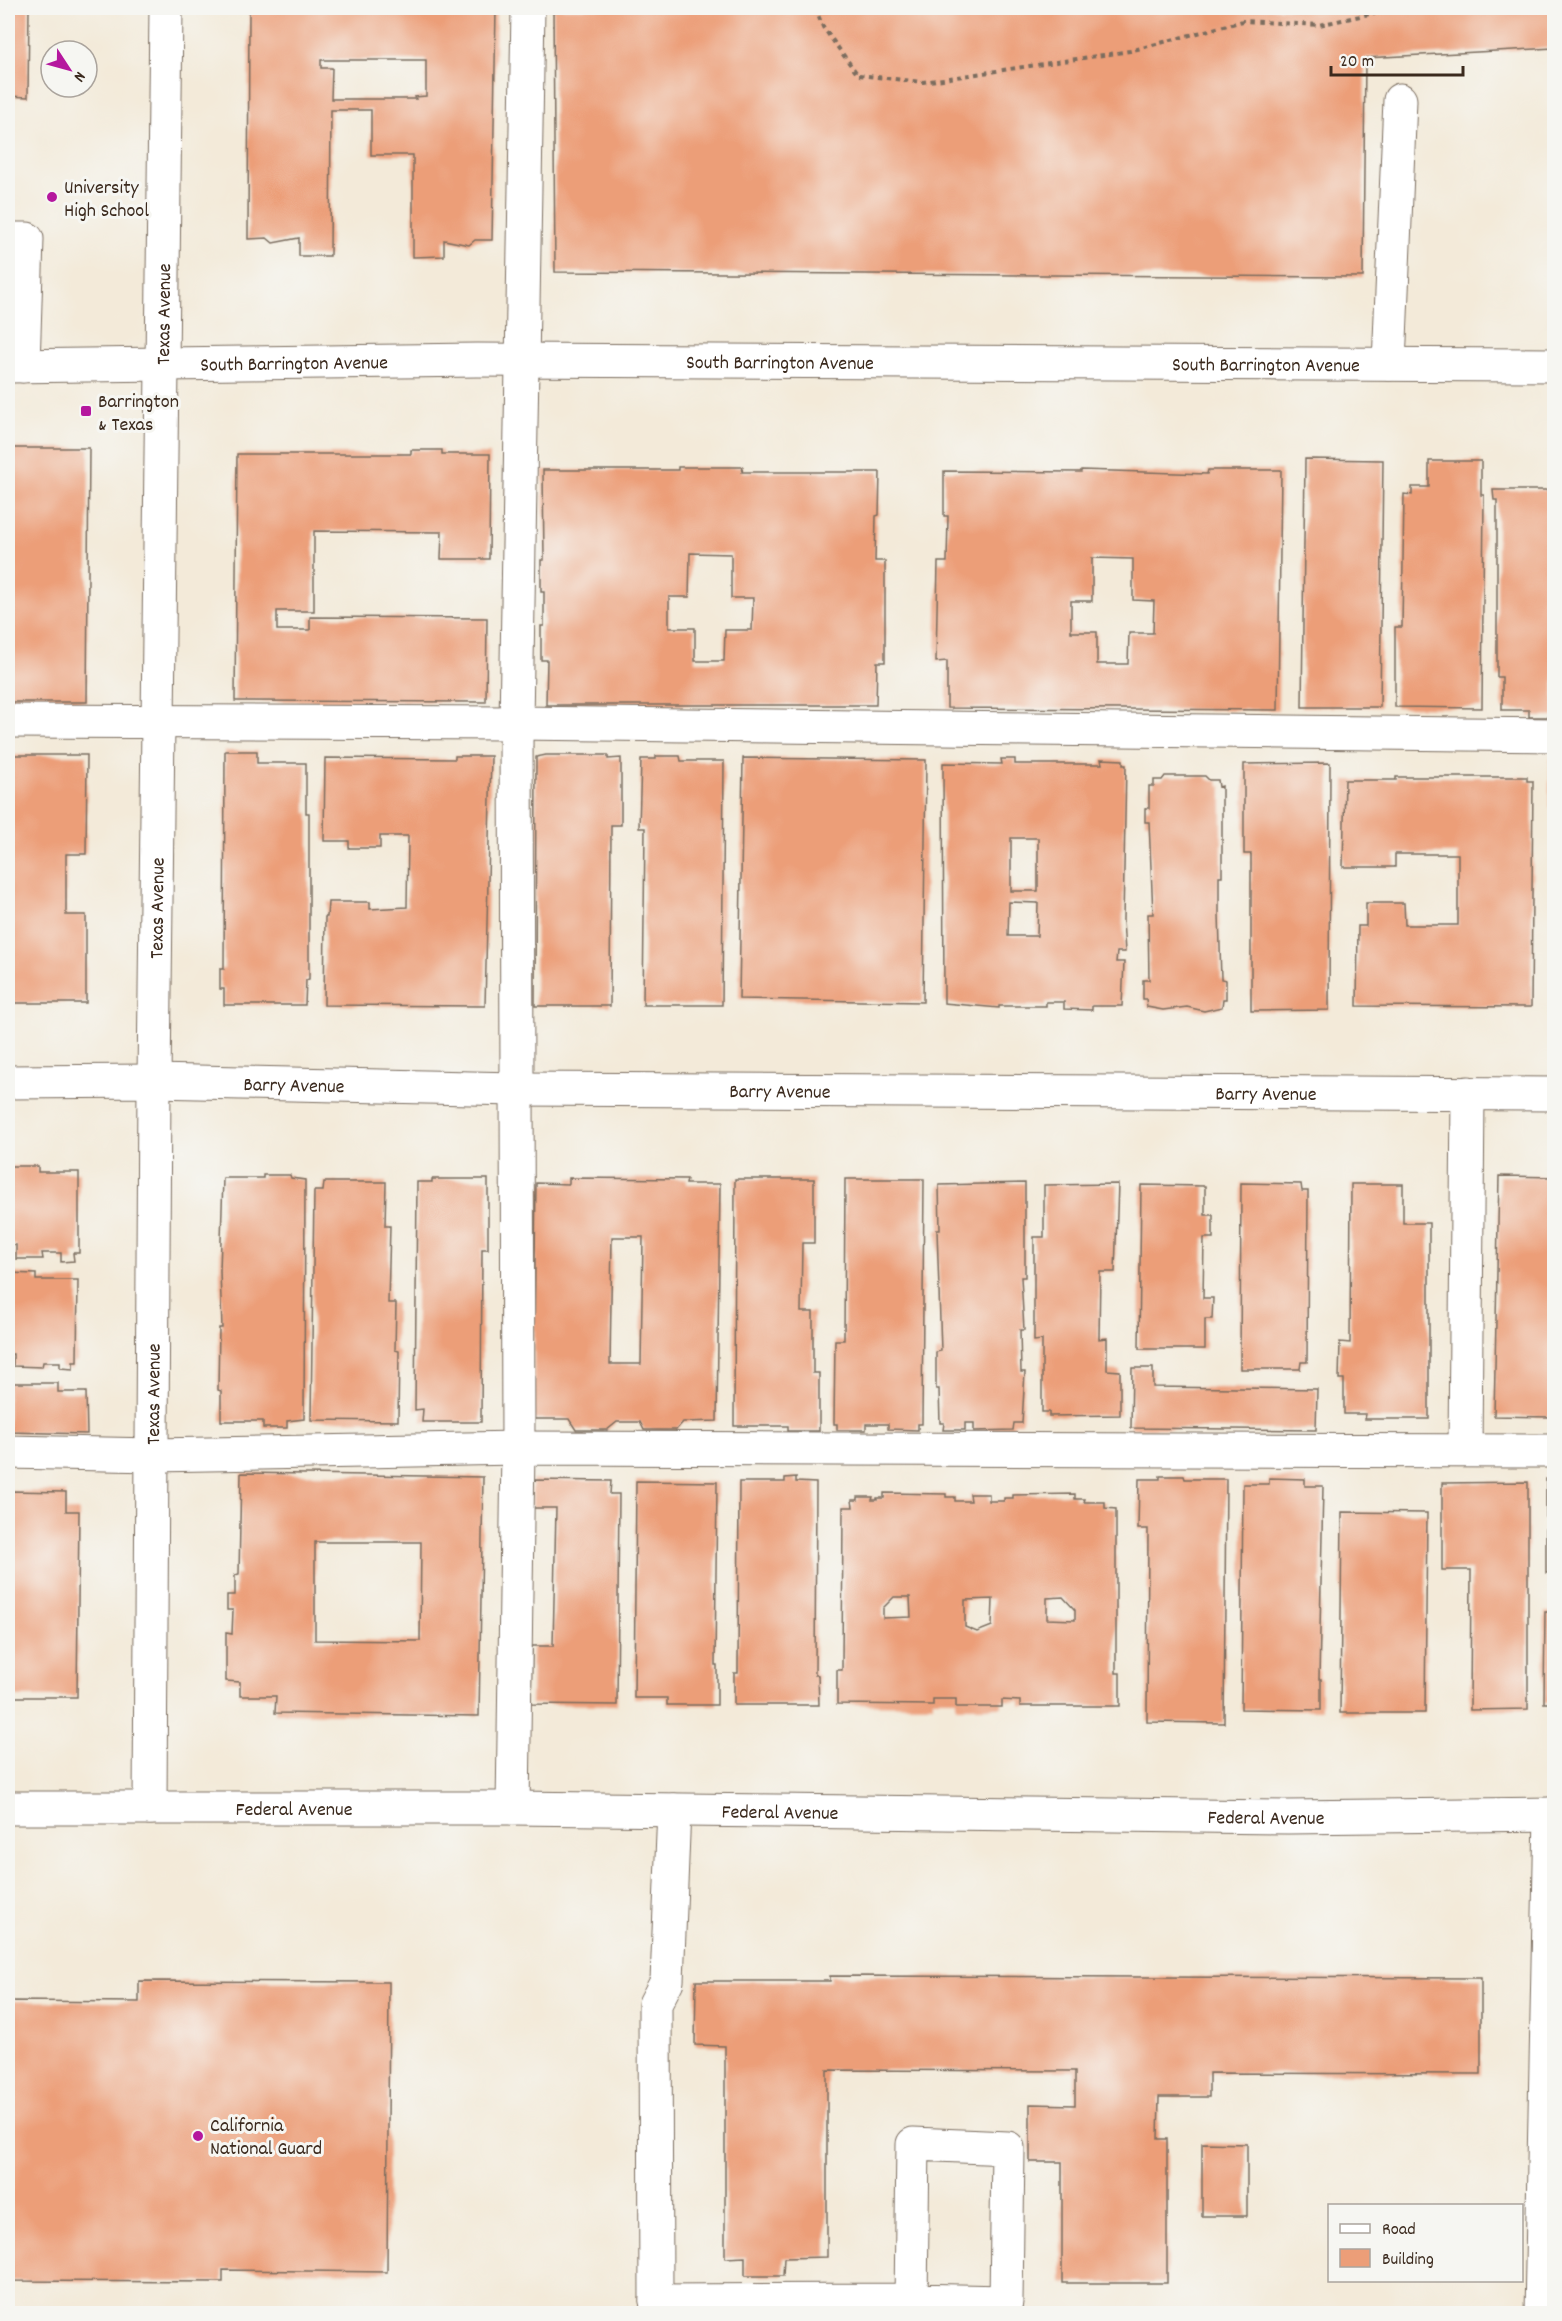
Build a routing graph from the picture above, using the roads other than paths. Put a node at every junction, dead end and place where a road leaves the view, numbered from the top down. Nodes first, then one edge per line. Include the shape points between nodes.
1 (166, 8) edge
2 (528, 8) edge
3 (1400, 100) dead end
4 (8, 239) edge
5 (523, 360) junction
6 (163, 363) junction
7 (1389, 364) junction
8 (1554, 365) edge
9 (16, 366) edge
10 (8, 721) edge
11 (158, 721) junction
12 (516, 723) junction
13 (1554, 735) edge
14 (8, 1082) edge
15 (154, 1082) junction
16 (516, 1089) junction
17 (1468, 1094) junction
18 (1554, 1094) edge
19 (518, 1448) junction
20 (1465, 1449) junction
21 (1554, 1451) edge
22 (8, 1452) edge
23 (154, 1455) junction
24 (8, 1808) edge
25 (150, 1808) junction
26 (513, 1808) junction
27 (674, 1810) junction
28 (1553, 1814) edge
29 (911, 2300) junction
30 (661, 2307) edge
31 (1541, 2313) edge

1 - 6 street, Texas Avenue
2 - 5 street
3 - 7 street
4 - 9 street via 27,239
5 - 6 street, South Barrington Avenue
5 - 7 street, South Barrington Avenue
5 - 12 street
6 - 9 street, South Barrington Avenue
6 - 11 street, Texas Avenue
7 - 8 street, South Barrington Avenue
10 - 11 street
11 - 12 street
11 - 15 street, Texas Avenue
12 - 13 street
12 - 16 street
14 - 15 street, Barry Avenue
15 - 16 street, Barry Avenue
15 - 23 street, Texas Avenue
16 - 17 street, Barry Avenue
16 - 19 street
17 - 18 street, Barry Avenue
17 - 20 street
19 - 20 street
19 - 23 street
19 - 26 street
20 - 21 street
22 - 23 street
23 - 25 street, Texas Avenue
24 - 25 street, Federal Avenue
25 - 26 street, Federal Avenue
26 - 27 street, Federal Avenue
27 - 28 street, Federal Avenue via 1288,1817
27 - 30 street via 668,1981 655,2004
28 - 31 street
29 - 29 street via 913,2144 1008,2148 1006,2302
29 - 30 street

